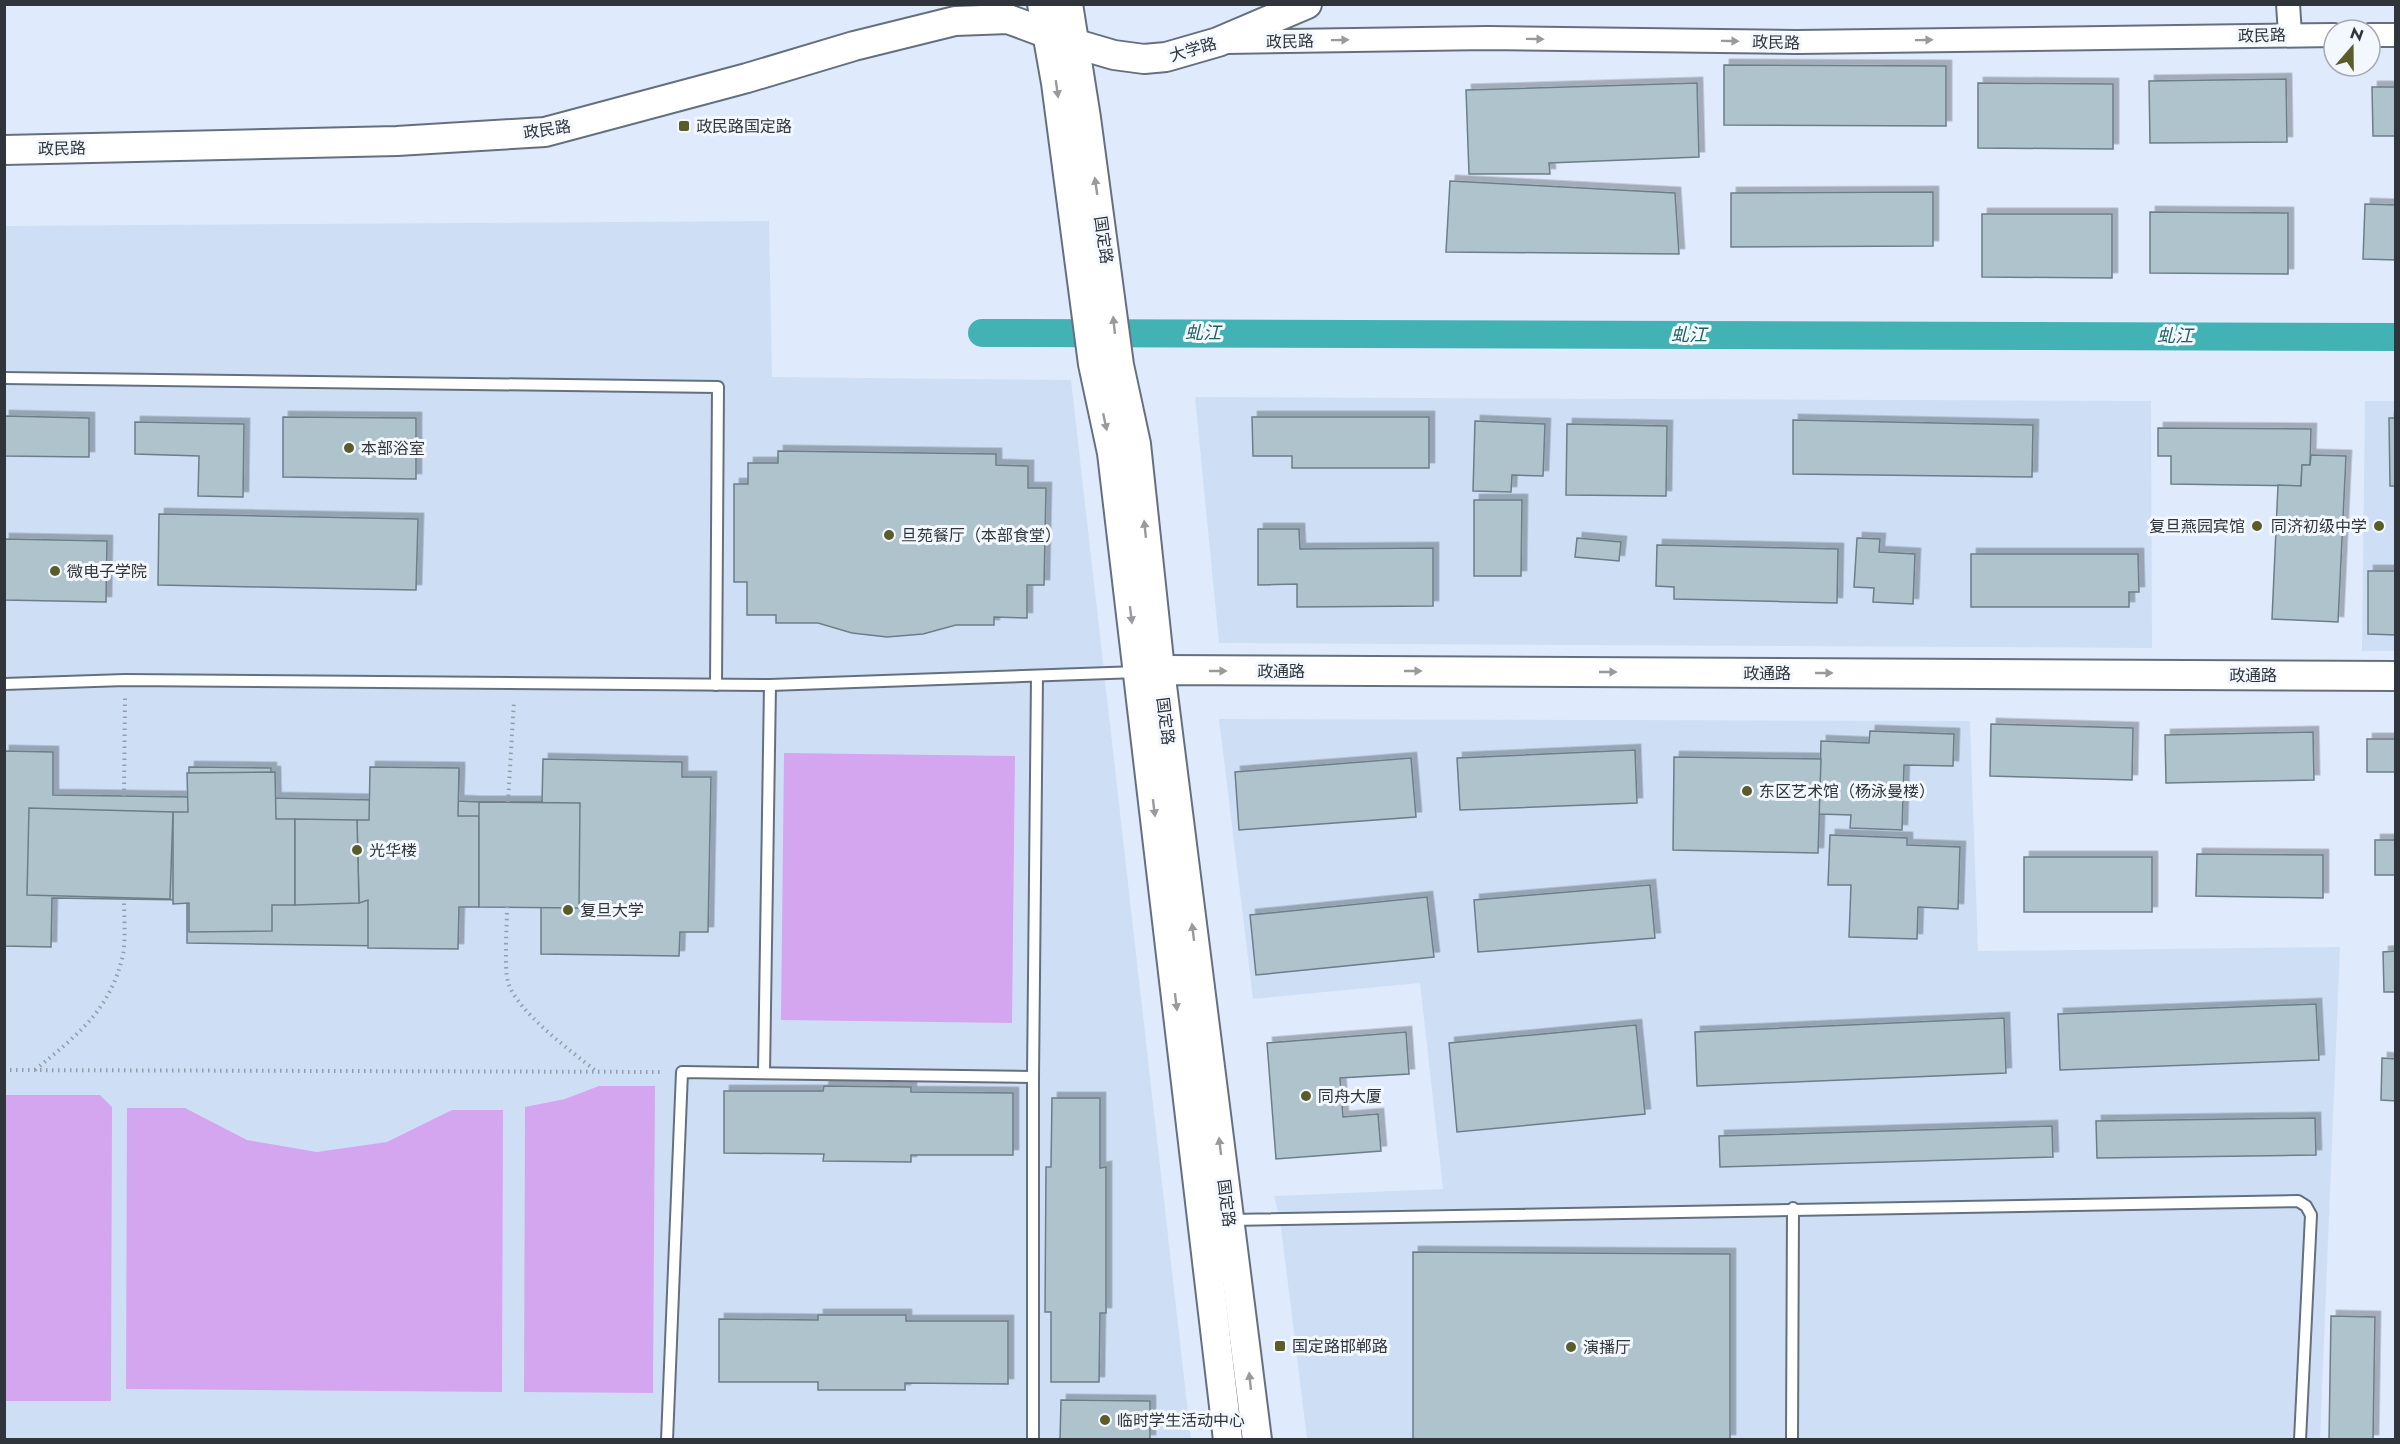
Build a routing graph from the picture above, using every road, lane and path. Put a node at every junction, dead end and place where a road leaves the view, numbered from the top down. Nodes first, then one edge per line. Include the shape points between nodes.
1 (1068, 4) edge
2 (1307, 4) edge
3 (2288, 4) edge
4 (1044, 18) edge
5 (2290, 34) junction
6 (2322, 35) edge
7 (1218, 42) junction
8 (1073, 43) junction
9 (4, 150) edge
10 (1097, 287) junction
11 (4, 378) edge
12 (1149, 671) junction
13 (1037, 676) junction
14 (2396, 676) edge
15 (125, 680) junction
16 (515, 683) junction
17 (4, 684) edge
18 (716, 685) junction
19 (770, 685) junction
20 (124, 796) dead end
21 (508, 802) dead end
22 (124, 899) dead end
23 (507, 907) dead end
24 (4, 1070) edge
25 (35, 1071) junction
26 (596, 1072) junction
27 (682, 1072) junction
28 (764, 1073) junction
29 (1033, 1077) junction
30 (1793, 1208) junction
31 (1229, 1220) junction
32 (668, 1440) edge
33 (1033, 1440) edge
34 (1228, 1440) edge
35 (1257, 1440) edge
36 (1792, 1440) edge
37 (2300, 1440) edge

1 - 8 street, 国定路
2 - 7 street, 大学路
3 - 5 street
4 - 8 street, 政民路
4 - 9 street, 政民路 via 955,21 545,132 397,141
4 -> 10 street, 国定路
5 - 6 street, 政民路
7 -> 5 street, 政民路 via 1488,38 1797,42
7 - 8 street, 大学路 via 1144,59
10 -> 8 street, 国定路 via 1086,118
10 - 12 street, 国定路 via 1106,365 1136,444
11 - 18 lane via 718,387
12 - 13 lane
12 -> 14 street, 政通路
31 -> 12 street, 国定路
12 -> 34 street, 国定路
13 - 19 lane
13 - 29 lane
15 - 16 lane
15 - 17 lane
15 - 20 path
16 - 18 lane
16 - 21 path
18 - 19 lane
19 - 28 lane
22 - 25 path via 123,953 111,992 84,1030
23 - 26 path via 507,980 514,996 548,1032
24 - 25 path
25 - 26 path
26 - 27 path
27 - 28 lane
27 - 32 lane
28 - 29 lane
29 - 33 lane
30 - 31 lane
30 - 36 lane
30 - 37 lane via 2298,1201 2311,1215
35 -> 31 street, 国定路

